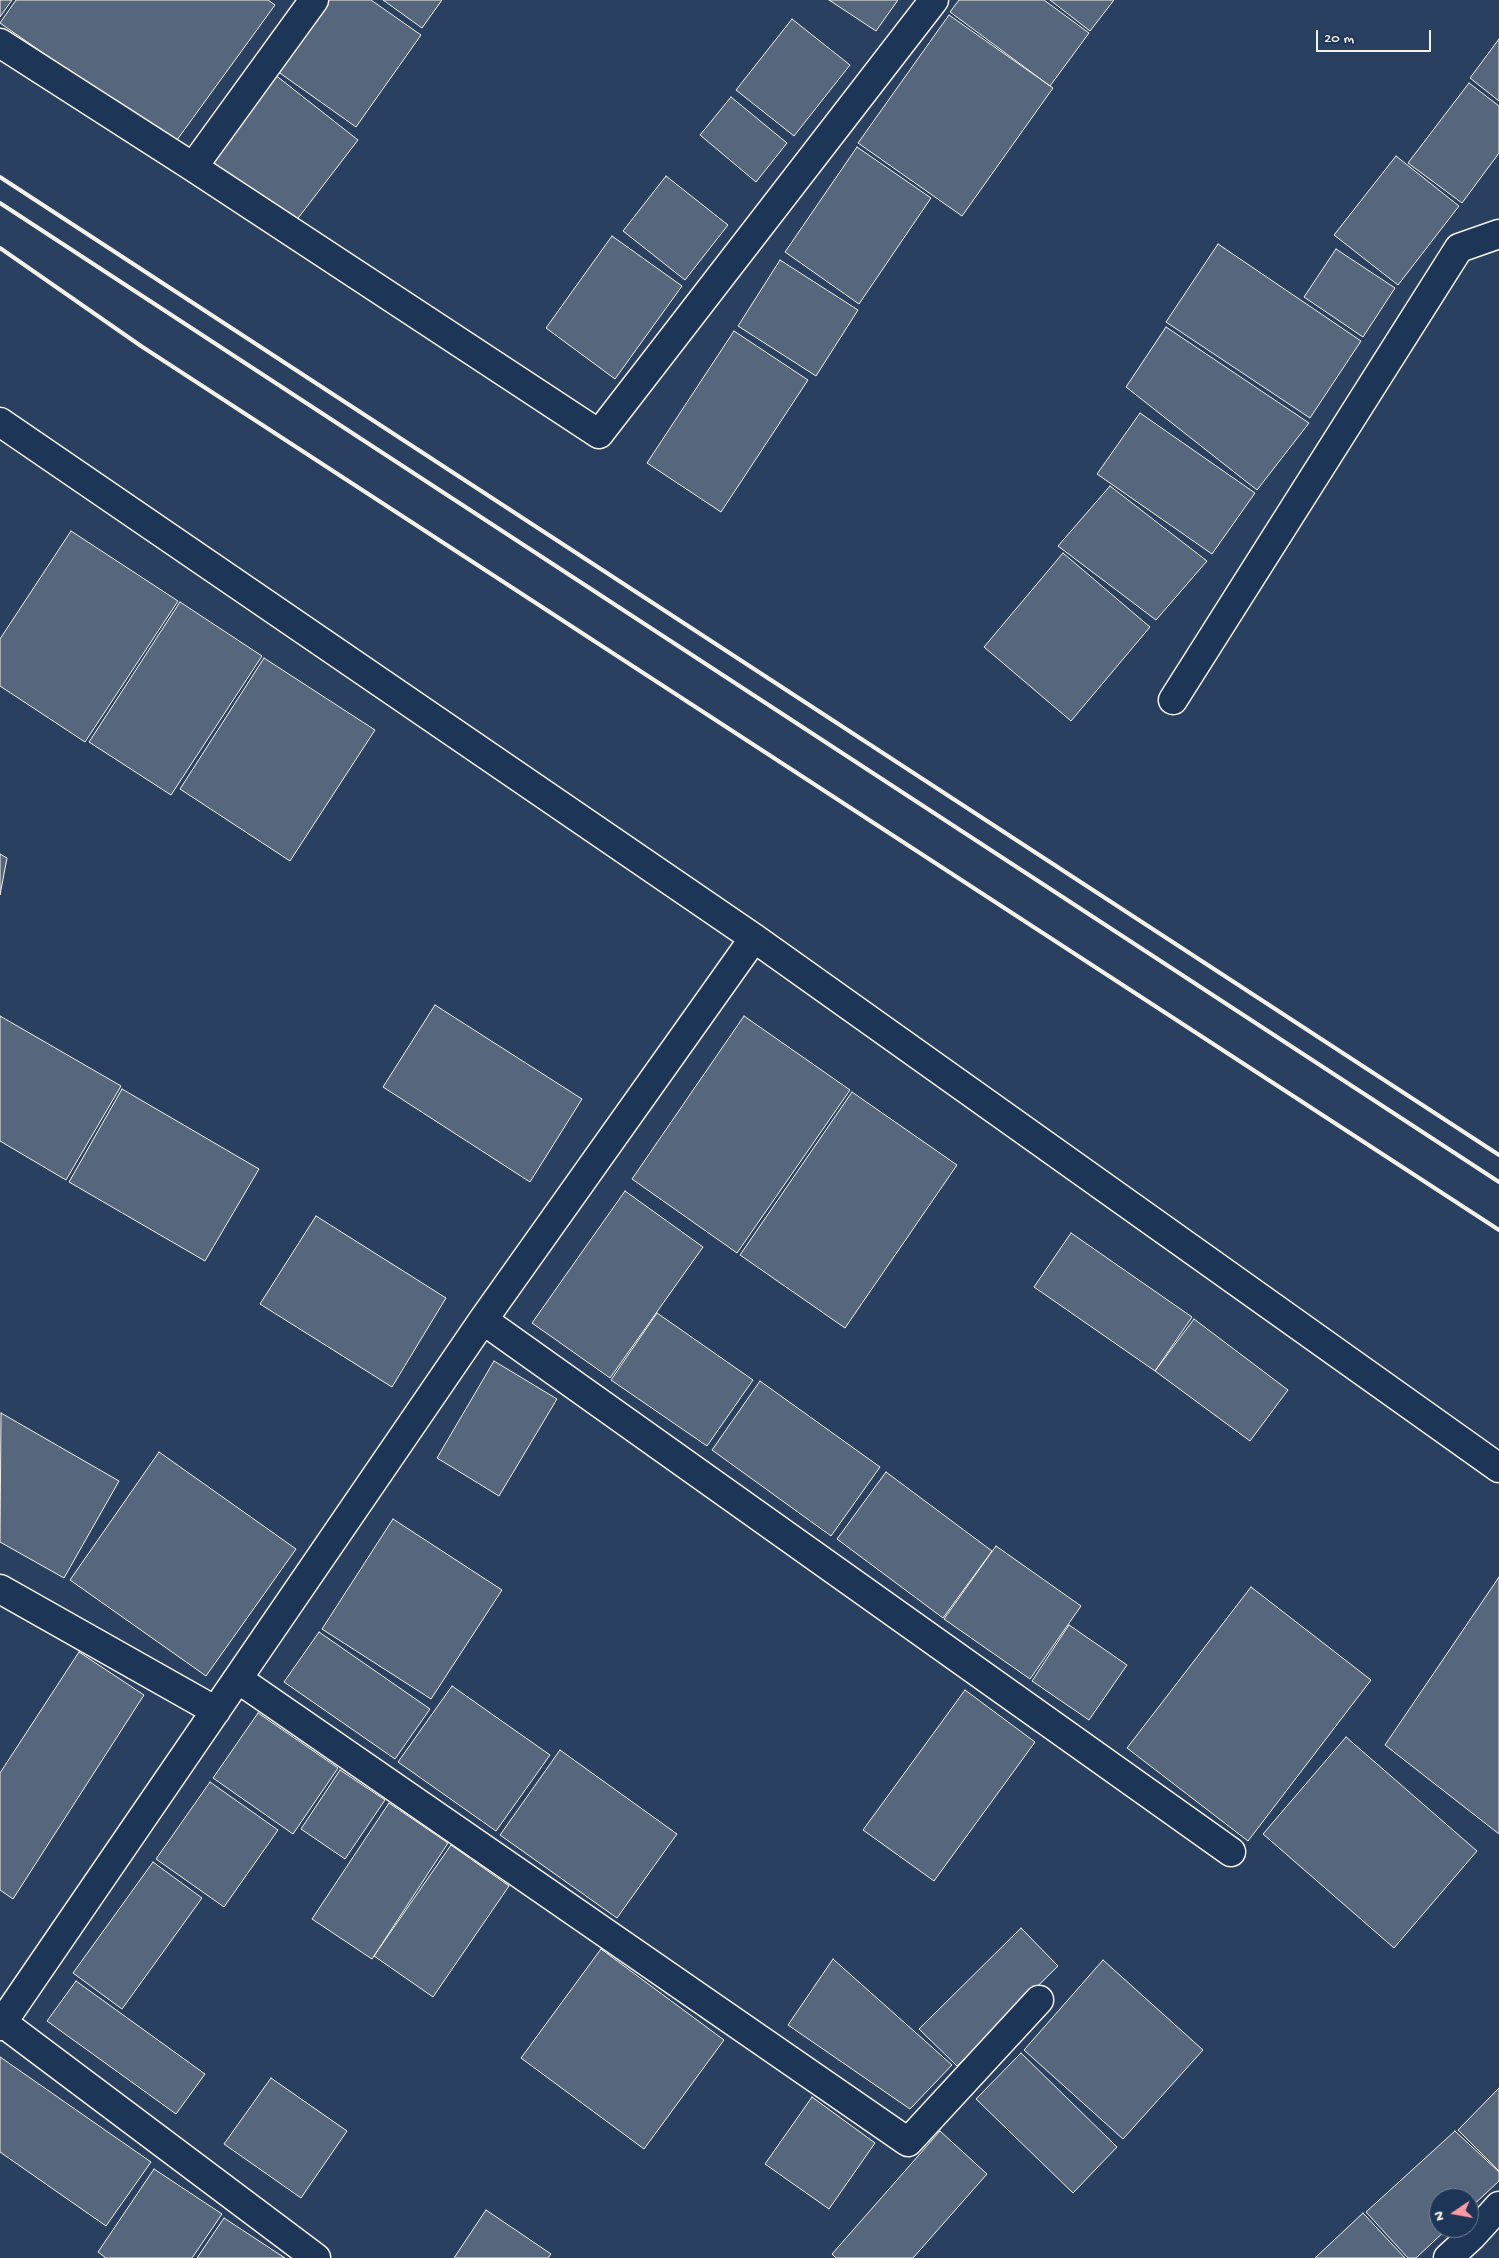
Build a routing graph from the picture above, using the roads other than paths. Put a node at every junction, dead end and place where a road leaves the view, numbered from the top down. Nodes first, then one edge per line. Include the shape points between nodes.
1 (314, 0) edge
2 (934, 0) edge
3 (0, 43) edge
4 (193, 167) junction
5 (1499, 234) edge
6 (0, 422) edge
7 (1173, 700) dead end
8 (754, 938) junction
9 (484, 1320) junction
10 (1499, 1468) edge
11 (0, 1590) edge
12 (238, 1679) junction
13 (216, 1711) junction
14 (1231, 1852) dead end
15 (1040, 2000) dead end
16 (1, 2025) edge
17 (1499, 2206) edge
18 (316, 2258) edge
19 (1448, 2258) edge

1 - 4 street
2 - 4 street via 598,434
3 - 4 street
5 - 7 street via 1459,248
6 - 8 street
8 - 9 street
8 - 10 street
9 - 12 street
9 - 14 street
11 - 13 street
12 - 13 street
12 - 15 street via 908,2142
13 - 16 street
16 - 18 street
17 - 19 street

